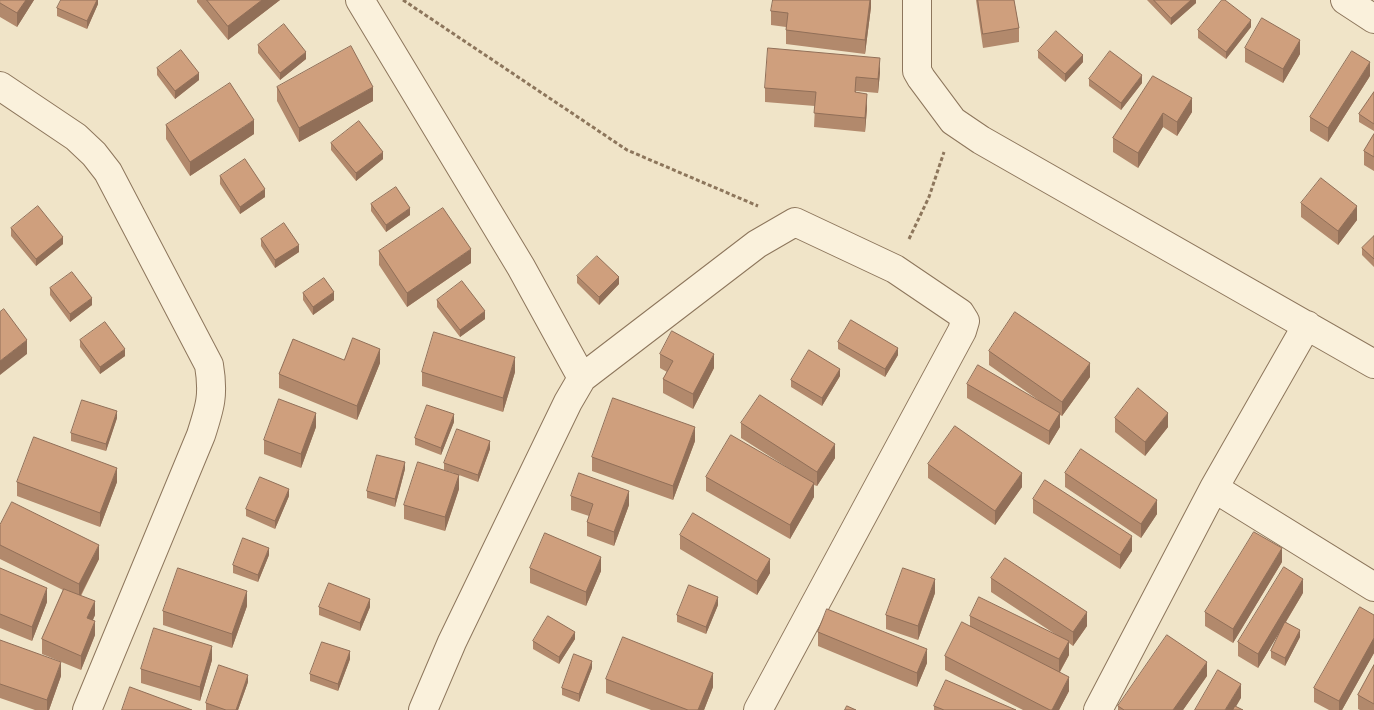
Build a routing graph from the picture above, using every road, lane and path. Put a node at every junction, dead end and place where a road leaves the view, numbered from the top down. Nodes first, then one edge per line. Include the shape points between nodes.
1 (360, 0) edge
2 (403, 0) edge
3 (917, 0) edge
4 (1345, 0) edge
5 (1374, 19) edge
6 (0, 86) edge
7 (954, 121) junction
8 (795, 222) junction
9 (895, 269) junction
10 (1307, 325) junction
11 (1374, 364) edge
12 (582, 378) junction
13 (1214, 488) junction
14 (1374, 587) edge
15 (87, 710) edge
16 (423, 710) edge
17 (758, 710) edge
18 (1098, 710) edge

1 - 12 street via 521,267
2 - 8 path via 628,150
3 - 7 street via 917,71
4 - 5 street
6 - 15 street via 76,137 108,172 209,365 212,381 211,402 202,435
7 - 9 path via 929,197
7 - 10 street via 981,140
8 - 9 street
8 - 12 street via 757,244
9 - 17 street via 960,312 964,325
10 - 11 street
10 - 13 street
12 - 16 street via 460,625
13 - 14 street
13 - 18 street

